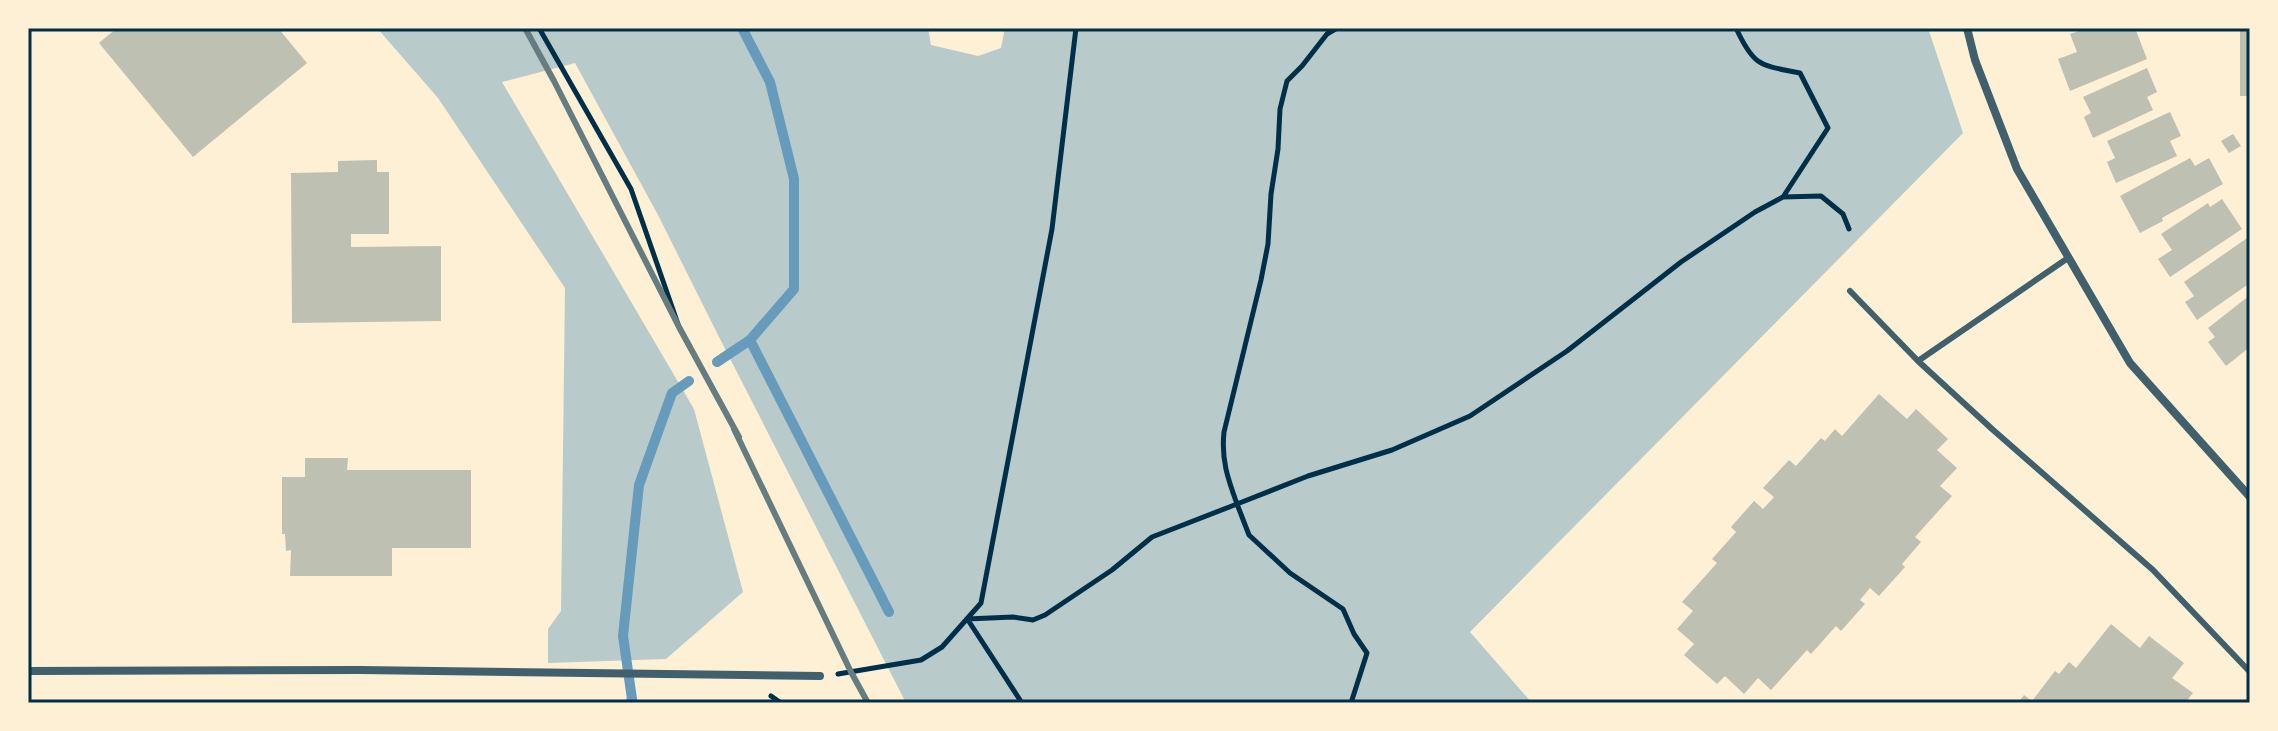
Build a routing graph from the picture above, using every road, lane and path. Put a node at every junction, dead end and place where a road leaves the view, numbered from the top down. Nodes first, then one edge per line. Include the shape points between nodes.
1 (539, 28) edge
2 (1076, 28) edge
3 (1337, 28) edge
4 (1736, 28) edge
5 (1967, 28) edge
6 (1783, 197) junction
7 (1849, 229) dead end
8 (2068, 258) junction
9 (1850, 291) dead end
10 (679, 327) dead end
11 (1918, 361) junction
12 (2250, 497) edge
13 (1237, 504) junction
14 (967, 619) junction
15 (28, 671) edge
16 (2250, 672) edge
17 (820, 676) joint
18 (1022, 703) edge
19 (1351, 703) edge

1 - 10 path via 631,189
2 - 14 path via 1052,229 981,603
3 - 13 path via 1287,81 1280,109 1268,244 1224,432 1222,451
4 - 6 path via 1759,64 1800,73 1828,128
5 - 8 street via 2017,169
6 - 7 path via 1821,196 1843,214
6 - 13 path via 1681,262 1567,351 1470,416 1392,450
8 - 11 lane
8 - 12 street via 2130,363
9 - 11 lane
11 - 16 lane via 2153,570
13 - 14 path via 1152,537 1045,615 1033,620
13 - 19 path via 1249,535 1263,549 1343,609 1367,653
14 - 17 path via 942,647 921,660
14 - 18 path
15 - 17 street

